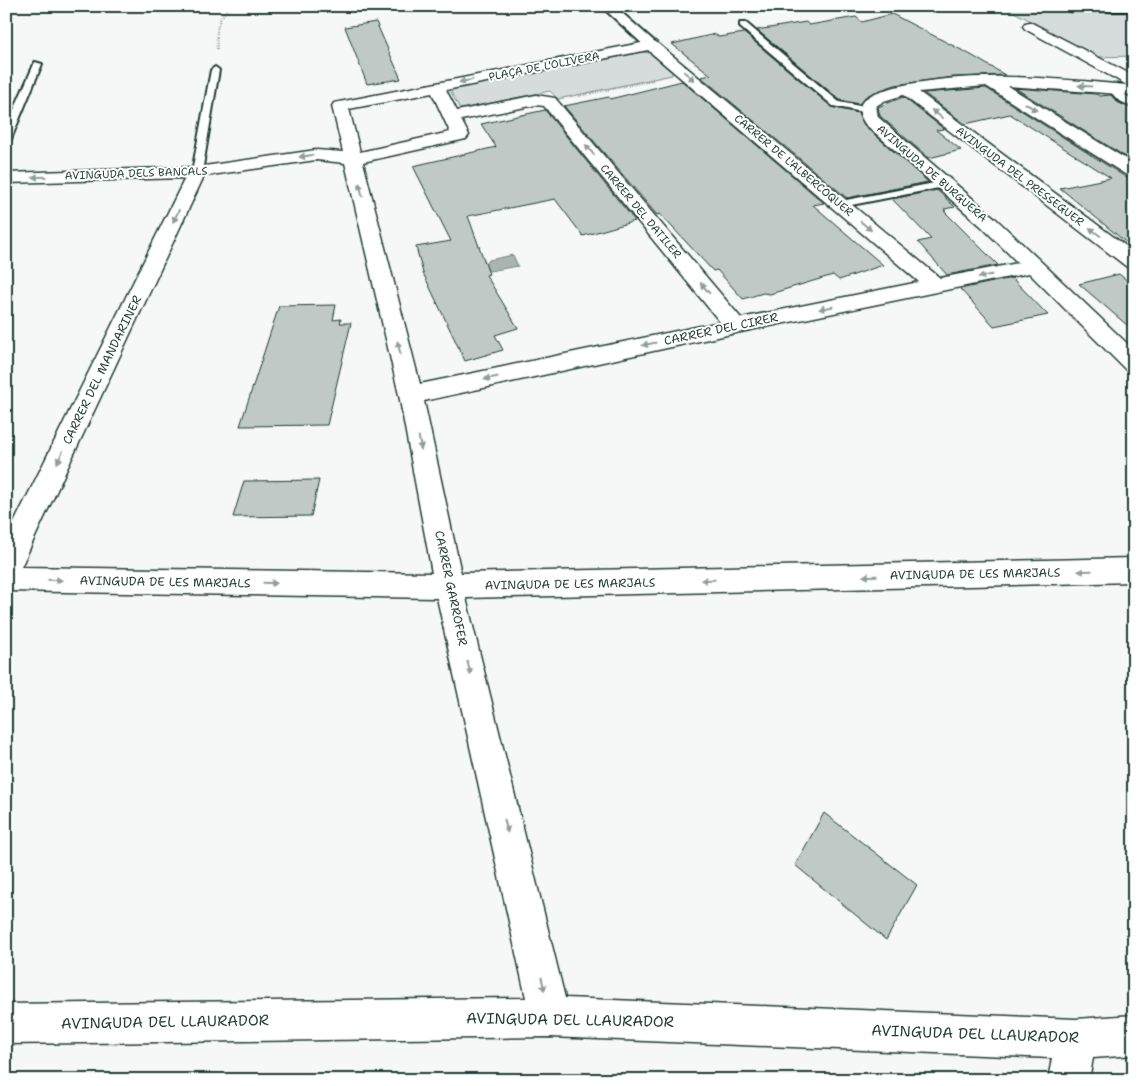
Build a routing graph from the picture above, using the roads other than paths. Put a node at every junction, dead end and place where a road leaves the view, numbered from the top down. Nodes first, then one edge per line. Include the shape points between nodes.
1 (607, 6) edge
2 (1069, 9) dead end
3 (1134, 9) edge
4 (743, 26) dead end
5 (1030, 26) dead end
6 (652, 45) junction
7 (38, 64) dead end
8 (215, 70) road end
9 (990, 81) junction
10 (1134, 82) edge
11 (437, 87) junction
12 (1111, 88) junction
13 (906, 90) junction
14 (1134, 90) edge
15 (1134, 105) edge
16 (867, 110) junction
17 (452, 117) junction
18 (6, 140) edge
19 (354, 159) junction
20 (197, 172) junction
21 (1134, 172) edge
22 (6, 178) edge
23 (945, 184) junction
24 (840, 204) junction
25 (1134, 262) edge
26 (1033, 266) junction
27 (936, 286) junction
28 (736, 326) junction
29 (1134, 364) edge
30 (411, 395) junction
31 (6, 568) edge
32 (1134, 570) edge
33 (6, 579) edge
34 (449, 586) junction
35 (550, 1017) junction
36 (6, 1024) edge
37 (1134, 1035) edge
38 (1076, 1039) junction
39 (1068, 1080) edge

1 - 6 street
2 - 3 lane
4 - 16 lane via 836,104
5 - 10 street
6 -> 11 street, PLAÇA DE L'OLIVERA
6 -> 24 street, CARRER DE L'ALBERCOQUER
7 - 18 lane
8 - 20 lane
12 -> 9 street
9 - 13 street
9 -> 21 street
11 - 17 street
11 - 19 street, PLAÇA DE L'OLIVERA via 340,106
12 - 14 street
12 - 15 lane via 1120,98
13 - 16 street via 877,98
25 -> 13 street, AVINGUDA DEL PRESSEGUER
16 - 23 street, AVINGUDA DE BURGUERA via 871,120
17 - 19 street via 460,135
28 -> 17 street, CARRER DEL DATILER via 546,101
19 -> 20 street, AVINGUDA DELS BANCALS via 316,155
30 -> 19 street, CARRER GARROFER
20 -> 22 street, AVINGUDA DELS BANCALS
20 -> 31 street, CARRER DEL MANDARINER
23 - 24 lane
23 - 26 street, AVINGUDA DE BURGUERA
24 -> 27 street, CARRER DE L'ALBERCOQUER
26 -> 27 street, CARRER DEL CIRER
26 - 29 street, AVINGUDA DE BURGUERA
27 -> 28 street, CARRER DEL CIRER
28 -> 30 street, CARRER DEL CIRER
30 -> 34 street, CARRER GARROFER
32 -> 34 street, AVINGUDA DE LES MARJALS
33 -> 34 street, AVINGUDA DE LES MARJALS
34 -> 35 street, CARRER GARROFER
35 - 36 street, AVINGUDA DEL LLAURADOR
35 - 38 street, AVINGUDA DEL LLAURADOR
37 - 38 street, AVINGUDA DEL LLAURADOR
38 - 39 street

